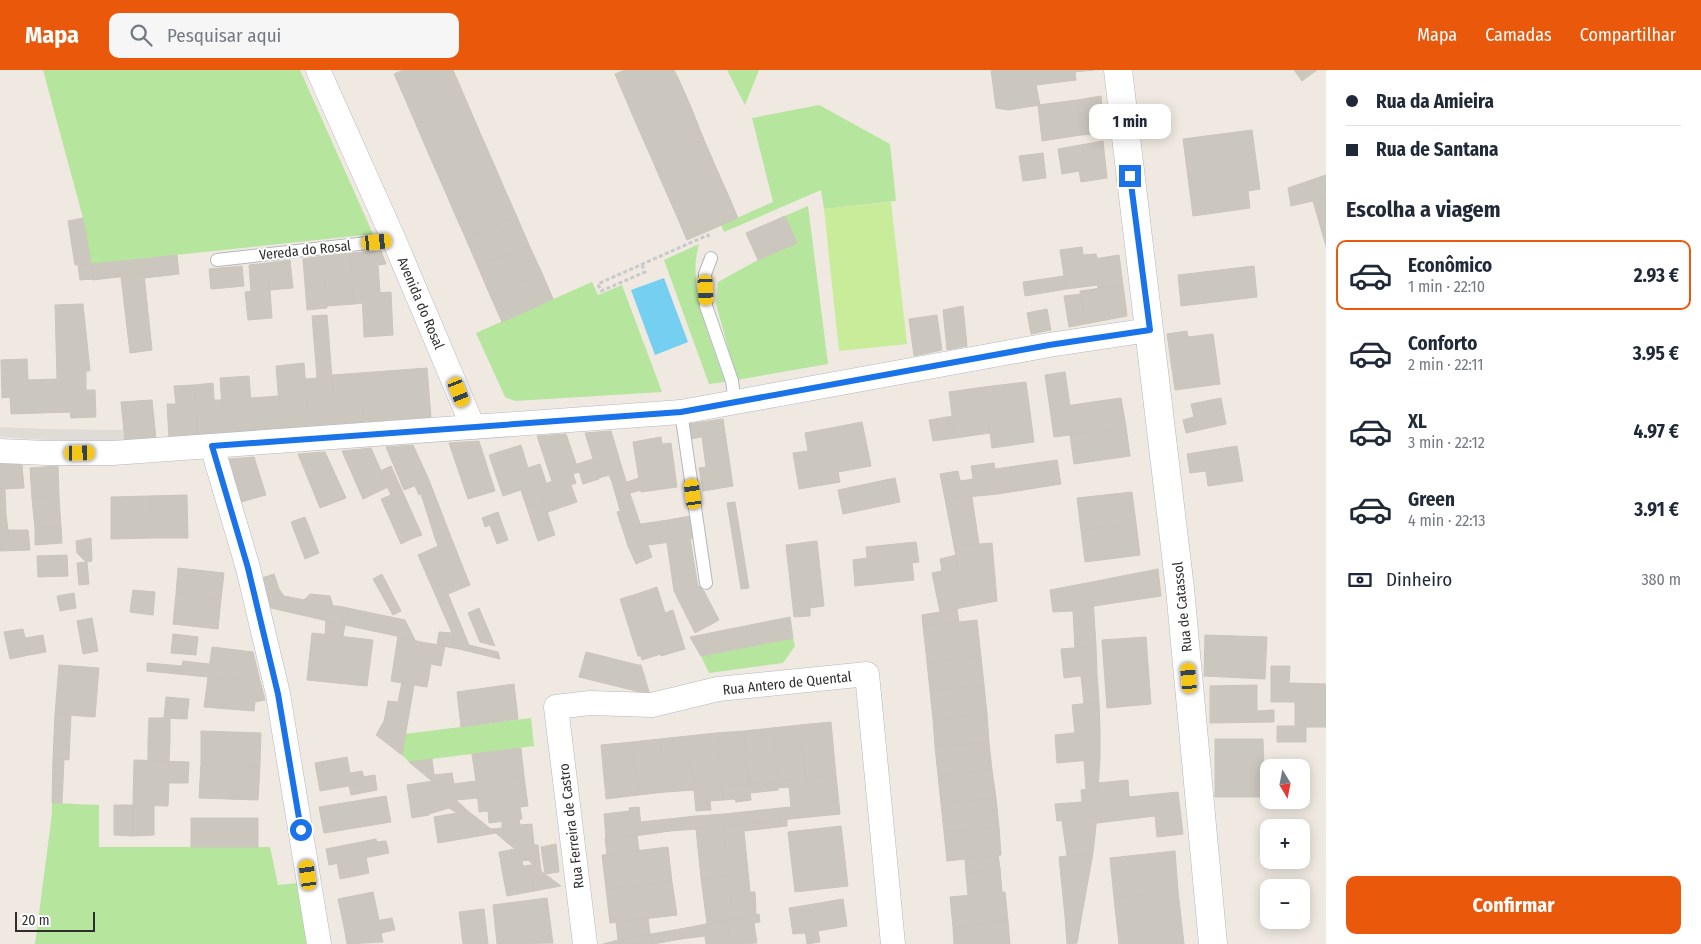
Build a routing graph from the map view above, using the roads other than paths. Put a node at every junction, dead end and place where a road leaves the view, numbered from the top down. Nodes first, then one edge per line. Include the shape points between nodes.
1 (318, 70) edge
2 (1118, 70) edge
3 (394, 240) junction
4 (711, 258) road end
5 (217, 260) dead end
6 (1150, 330) junction
7 (736, 402) junction
8 (681, 412) junction
9 (473, 427) junction
10 (212, 446) junction
11 (0, 450) edge
12 (706, 583) dead end
13 (556, 707) joint
14 (319, 944) edge
15 (585, 944) edge
16 (893, 944) edge
17 (1213, 944) edge

1 - 3 street, Avenida do Rosal
2 - 6 main road, Rua de Catassol
3 - 5 lane, Vereda do Rosal
3 - 9 street, Avenida do Rosal
4 - 7 lane via 705,274 706,306
6 - 7 street via 1049,345
6 - 17 main road, Rua de Catassol via 1186,648
7 - 8 street
8 - 9 street
8 - 12 lane
9 - 10 street
10 - 11 street via 113,453
10 - 14 street via 248,568 278,694
13 - 15 street, Rua Ferreira de Castro
13 - 16 street, Rua Antero de Quental via 590,703 652,705 718,690 867,674

